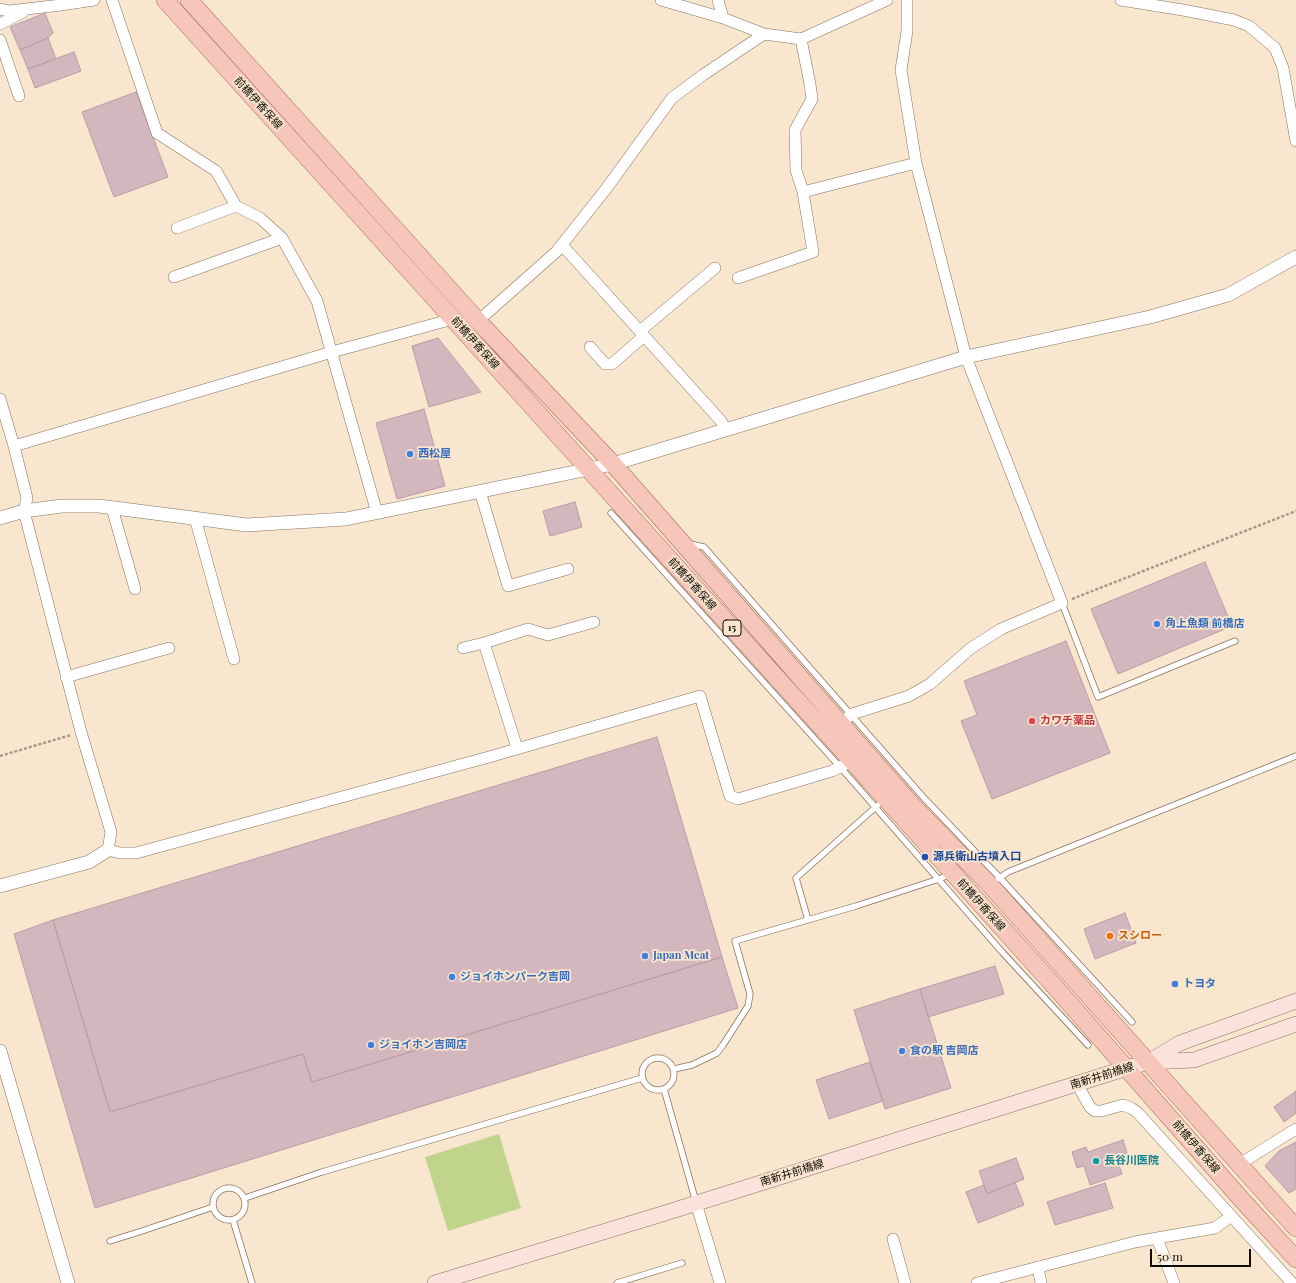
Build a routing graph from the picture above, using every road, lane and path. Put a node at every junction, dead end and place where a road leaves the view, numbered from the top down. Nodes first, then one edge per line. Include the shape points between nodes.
1 (94, 0) edge
2 (112, 0) edge
3 (165, 0) edge
4 (189, 0) edge
5 (661, 0) edge
6 (718, 0) edge
7 (887, 0) edge
8 (907, 0) edge
9 (1121, 0) edge
10 (29, 9) junction
11 (0, 10) edge
12 (723, 18) junction
13 (0, 24) edge
14 (764, 34) junction
15 (801, 39) junction
16 (0, 40) edge
17 (19, 96) dead end
18 (1296, 142) edge
19 (916, 163) junction
20 (803, 192) junction
21 (236, 206) junction
22 (176, 228) dead end
23 (282, 238) junction
24 (562, 245) junction
25 (1296, 256) edge
26 (715, 268) dead end
27 (174, 277) dead end
28 (738, 278) dead end
29 (454, 318) junction
30 (478, 320) junction
31 (642, 334) junction
32 (590, 348) dead end
33 (332, 352) junction
34 (966, 358) junction
35 (0, 399) edge
36 (726, 430) junction
37 (14, 446) junction
38 (613, 464) junction
39 (588, 468) junction
40 (480, 491) junction
41 (112, 508) junction
42 (24, 511) junction
43 (1296, 511) edge
44 (377, 513) junction
45 (611, 513) dead end
46 (0, 518) edge
47 (195, 518) junction
48 (568, 569) dead end
49 (670, 569) junction
50 (134, 589) dead end
51 (1062, 603) junction
52 (594, 622) dead end
53 (1235, 641) dead end
54 (484, 643) junction
55 (169, 648) dead end
56 (463, 648) dead end
57 (234, 659) dead end
58 (66, 677) junction
59 (801, 691) junction
60 (846, 719) junction
61 (81, 732) junction
62 (517, 748) junction
63 (0, 756) edge
64 (1296, 756) edge
65 (847, 764) junction
66 (881, 803) junction
67 (108, 850) junction
68 (946, 876) junction
69 (995, 882) junction
70 (0, 886) edge
71 (808, 920) junction
72 (1093, 989) junction
73 (1050, 993) junction
74 (1296, 1001) edge
75 (1132, 1022) dead end
76 (1296, 1024) edge
77 (1088, 1045) dead end
78 (0, 1051) edge
79 (1149, 1062) junction
80 (1127, 1068) junction
81 (674, 1070) junction
82 (642, 1078) junction
83 (1077, 1084) junction
84 (664, 1089) junction
85 (1296, 1130) edge
86 (1240, 1165) junction
87 (245, 1198) junction
88 (696, 1202) junction
89 (213, 1206) junction
90 (1231, 1216) junction
91 (233, 1220) junction
92 (1296, 1228) edge
93 (1157, 1238) junction
94 (893, 1239) dead end
95 (110, 1241) dead end
96 (1296, 1260) edge
97 (682, 1263) dead end
98 (1038, 1267) junction
99 (994, 1281) edge
100 (621, 1282) edge
101 (68, 1283) edge
102 (252, 1283) edge
103 (435, 1283) edge
104 (720, 1283) edge
105 (905, 1283) edge
106 (976, 1283) edge
107 (1041, 1283) edge
108 (1174, 1283) edge
109 (1292, 1283) edge

1 - 10 street
2 - 21 street via 157,133 216,171
3 - 29 main road, 前橋伊香保線 / 15
4 - 30 main road, 前橋伊香保線 / 15
5 - 12 street
6 - 12 street
7 - 15 street
8 - 19 street via 907,31 901,70
9 - 18 street via 1234,20 1249,26 1275,48 1283,68
10 - 11 street
10 - 13 street
12 - 14 street
14 - 15 street
14 - 24 street via 672,98
15 - 20 street via 812,99 795,130 796,170
16 - 17 street
19 - 20 street
19 - 34 street
20 - 28 street via 813,252
21 - 22 street
21 - 23 street via 260,218
23 - 27 street
23 - 33 street via 317,300
24 - 30 street
24 - 31 street
25 - 34 street via 1228,295 1150,317
26 - 31 street
29 - 33 street
29 - 39 main road, 前橋伊香保線 / 15
30 - 38 main road, 前橋伊香保線 / 15
31 - 32 street via 612,364 605,364
31 - 36 street via 721,421
33 - 37 street
33 - 44 street
34 - 36 street
34 - 51 street
35 - 37 street
36 - 38 street
37 - 42 street via 26,498
38 - 39 street
38 - 59 main road, 前橋伊香保線 / 15 via 727,592
39 - 40 street
39 - 49 main road, 前橋伊香保線 / 15
40 - 44 street
40 - 48 street via 508,586
41 - 42 street via 62,506
41 - 47 street
41 - 50 street
42 - 46 street
42 - 58 street
43 - 51 path
44 - 47 street via 346,519 247,525
45 - 49 lane
47 - 57 street
49 - 59 main road, 前橋伊香保線 / 15
51 - 53 lane via 1098,697
51 - 60 street via 1001,629 971,648 930,684 909,696
52 - 54 street via 548,635 528,629
54 - 56 street
54 - 62 street
55 - 58 street
58 - 61 street
59 - 60 main road, 前橋伊香保線 / 15
59 - 65 main road, 前橋伊香保線 / 15
60 - 69 main road, 前橋伊香保線 / 15 via 919,802
61 - 63 path
61 - 67 street via 111,832
62 - 65 street via 700,696 730,796 738,799
62 - 67 street via 136,853
64 - 69 lane via 1015,869
65 - 66 main road, 前橋伊香保線 / 15
66 - 68 main road, 前橋伊香保線 / 15
66 - 71 lane via 796,878
67 - 70 street via 89,862
68 - 71 lane
68 - 73 main road, 前橋伊香保線 / 15
69 - 72 main road, 前橋伊香保線 / 15
71 - 81 lane via 735,941 750,994 748,1006 716,1053 692,1065
72 - 75 lane
72 - 79 main road, 前橋伊香保線 / 15
73 - 77 lane
73 - 80 main road, 前橋伊香保線 / 15
74 - 79 main road, 南新井前橋線 via 1180,1043
76 - 79 main road, 南新井前橋線 via 1194,1060
78 - 101 street
79 - 80 main road, 南新井前橋線
79 - 86 main road, 前橋伊香保線 / 15
80 - 83 main road, 南新井前橋線
80 - 96 main road, 前橋伊香保線 / 15
81 - 82 lane via 666,1060 656,1058 646,1063
81 - 84 lane via 672,1082
82 - 84 lane via 644,1083 653,1089
82 - 87 lane via 322,1172
83 - 88 main road, 南新井前橋線
83 - 90 street via 1087,1103 1095,1111 1123,1105 1137,1112
84 - 88 lane
85 - 86 street
86 - 92 main road, 前橋伊香保線 / 15
87 - 89 lane via 239,1191 228,1188 218,1192
87 - 91 lane via 245,1210
88 - 103 main road, 南新井前橋線
88 - 104 street
89 - 91 lane via 222,1219
89 - 95 lane
90 - 93 street via 1215,1228
90 - 109 street
91 - 102 lane
93 - 98 street
93 - 108 street
94 - 105 street
97 - 100 lane
98 - 99 street
98 - 107 street
99 - 106 street

